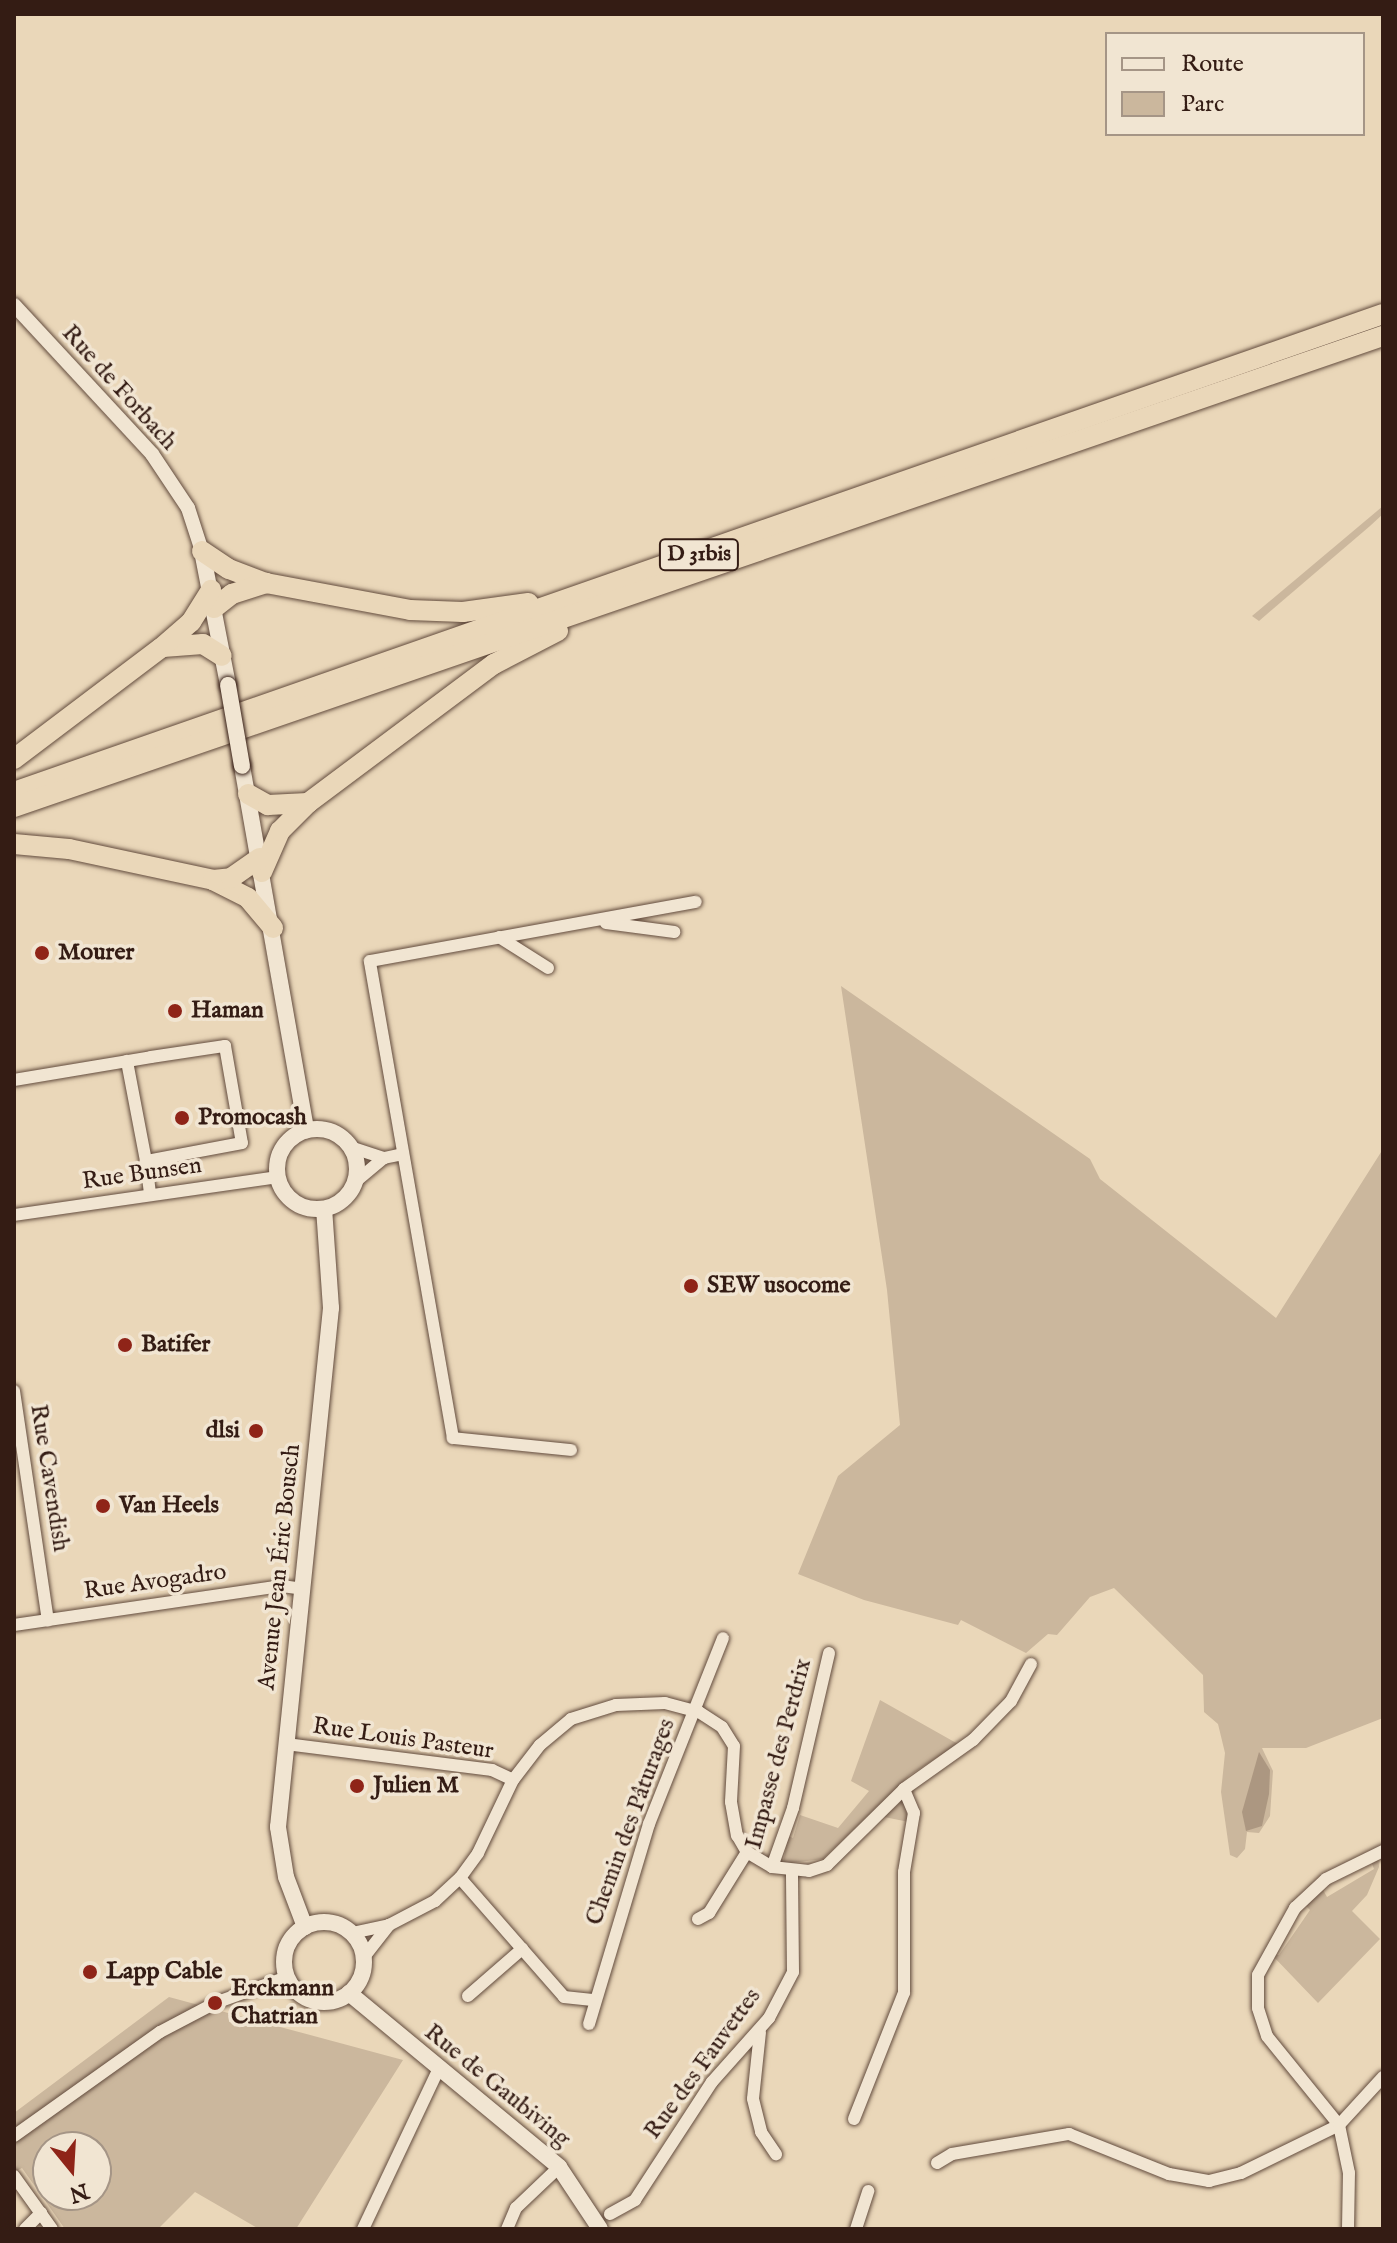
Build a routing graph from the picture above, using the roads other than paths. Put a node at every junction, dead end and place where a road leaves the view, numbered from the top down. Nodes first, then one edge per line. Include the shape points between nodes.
1 (14, 305) edge
2 (1383, 314) edge
3 (1383, 336) edge
4 (202, 551) junction
5 (696, 572) junction
6 (622, 582) junction
7 (266, 583) junction
8 (212, 599) junction
9 (161, 648) junction
10 (222, 656) junction
11 (14, 759) edge
12 (14, 792) edge
13 (248, 794) junction
14 (308, 803) junction
15 (14, 807) edge
16 (14, 844) edge
17 (261, 865) junction
18 (213, 880) junction
19 (696, 902) dead end
20 (592, 921) junction
21 (273, 928) junction
22 (674, 932) dead end
23 (499, 937) junction
24 (548, 968) dead end
25 (127, 1061) junction
26 (14, 1080) edge
27 (306, 1130) junction
28 (350, 1147) junction
29 (403, 1154) junction
30 (384, 1158) junction
31 (146, 1161) junction
32 (277, 1177) junction
33 (354, 1183) junction
34 (150, 1195) junction
35 (324, 1209) junction
36 (14, 1215) edge
37 (14, 1391) edge
38 (571, 1450) dead end
39 (303, 1589) junction
40 (48, 1620) junction
41 (14, 1625) edge
42 (723, 1638) dead end
43 (829, 1653) dead end
44 (1031, 1664) dead end
45 (694, 1711) junction
46 (286, 1744) junction
47 (513, 1780) junction
48 (904, 1789) junction
49 (1383, 1851) edge
50 (747, 1852) junction
51 (772, 1867) junction
52 (792, 1873) junction
53 (460, 1878) junction
54 (698, 1919) dead end
55 (389, 1925) junction
56 (305, 1927) junction
57 (352, 1933) junction
58 (522, 1949) junction
59 (364, 1957) junction
60 (287, 1977) junction
61 (349, 1993) junction
62 (468, 1996) dead end
63 (595, 2000) junction
64 (589, 2024) dead end
65 (760, 2028) junction
66 (438, 2070) junction
67 (1383, 2077) edge
68 (854, 2119) dead end
69 (1339, 2125) junction
70 (14, 2136) edge
71 (776, 2154) dead end
72 (937, 2163) dead end
73 (559, 2167) junction
74 (14, 2176) edge
75 (868, 2191) dead end
76 (41, 2213) junction
77 (610, 2214) dead end
78 (1352, 2226) edge
79 (25, 2229) edge
80 (52, 2229) edge
81 (363, 2229) edge
82 (507, 2229) edge
83 (600, 2229) edge
84 (856, 2229) edge

1 - 4 street, Rue de Forbach via 152,454 188,508
2 - 6 highway, D 31bis
3 - 5 highway, D 31bis
4 - 7 highway via 229,569
4 - 8 main road
5 - 14 highway via 494,664
5 - 15 highway, D 31bis
6 - 7 highway via 515,607 463,612 410,610
6 - 12 highway, D 31bis
7 - 8 highway
8 - 9 highway
8 - 10 main road
9 - 10 highway via 203,644
9 - 11 highway
10 - 13 main road, bridge
13 - 14 highway via 268,805
13 - 17 main road
14 - 17 highway via 280,831
16 - 18 highway via 69,849
17 - 18 highway
17 - 21 main road
18 - 21 highway via 248,898
19 - 20 street
20 - 22 street
20 - 23 street
21 - 27 main road
23 - 24 street
23 - 29 street via 370,961
25 - 26 street
25 - 31 street
25 - 31 street via 225,1046 242,1143
27 - 28 main road via 325,1130
27 - 32 main road via 283,1148
28 - 30 street
28 - 33 main road via 356,1161
29 - 30 street
29 - 38 street via 453,1438
30 - 33 street
31 - 34 street
32 - 34 street, Rue Bunsen
32 - 35 main road via 293,1201
33 - 35 main road via 336,1204
34 - 36 street, Rue Bunsen
35 - 39 main road, Avenue Jean Éric Bousch via 331,1308
37 - 40 street, Rue Cavendish
39 - 40 street, Rue Avogadro via 282,1586
39 - 46 main road, Avenue Jean Éric Bousch
40 - 41 street, Rue Avogadro
42 - 45 street, Chemin des Pâturages
43 - 51 street, Impasse des Perdrix via 793,1808
44 - 48 street via 1011,1701 973,1740
45 - 47 street via 665,1703 616,1705 571,1719 540,1745
45 - 50 street via 722,1727 734,1746 731,1802 737,1835
45 - 63 street, Chemin des Pâturages via 649,1824
46 - 47 street, Rue Louis Pasteur via 492,1770
46 - 56 main road, Avenue Jean Éric Bousch via 278,1827 286,1877
47 - 53 street
48 - 52 street via 827,1865
48 - 68 street via 914,1813 904,1872 904,1993
49 - 69 street via 1326,1879 1295,1908 1258,1975 1258,2008 1267,2036
50 - 51 street
50 - 54 street via 709,1913
51 - 52 street
52 - 65 street, Rue des Fauvettes via 793,1972
53 - 55 street via 435,1901
53 - 58 street
55 - 57 street
55 - 59 street
56 - 57 main road via 330,1922
56 - 60 main road via 285,1954
57 - 59 main road
58 - 62 street
58 - 63 street via 564,1997
59 - 61 main road via 358,1983
60 - 61 main road via 314,2000
60 - 70 street via 215,2003 160,2032
61 - 66 main road, Rue de Gaubiving
63 - 64 street, Chemin des Pâturages
65 - 71 street via 753,2099 761,2132
65 - 77 street, Rue des Fauvettes via 712,2082 635,2200
66 - 73 main road, Rue de Gaubiving
66 - 81 street
67 - 69 street
69 - 72 street via 1241,2173 1209,2181 1169,2174 1069,2134 952,2154
69 - 78 street
73 - 82 street via 516,2208
73 - 83 main road, Rue de Gaubiving
74 - 76 street
75 - 84 street
76 - 79 street
76 - 80 street

